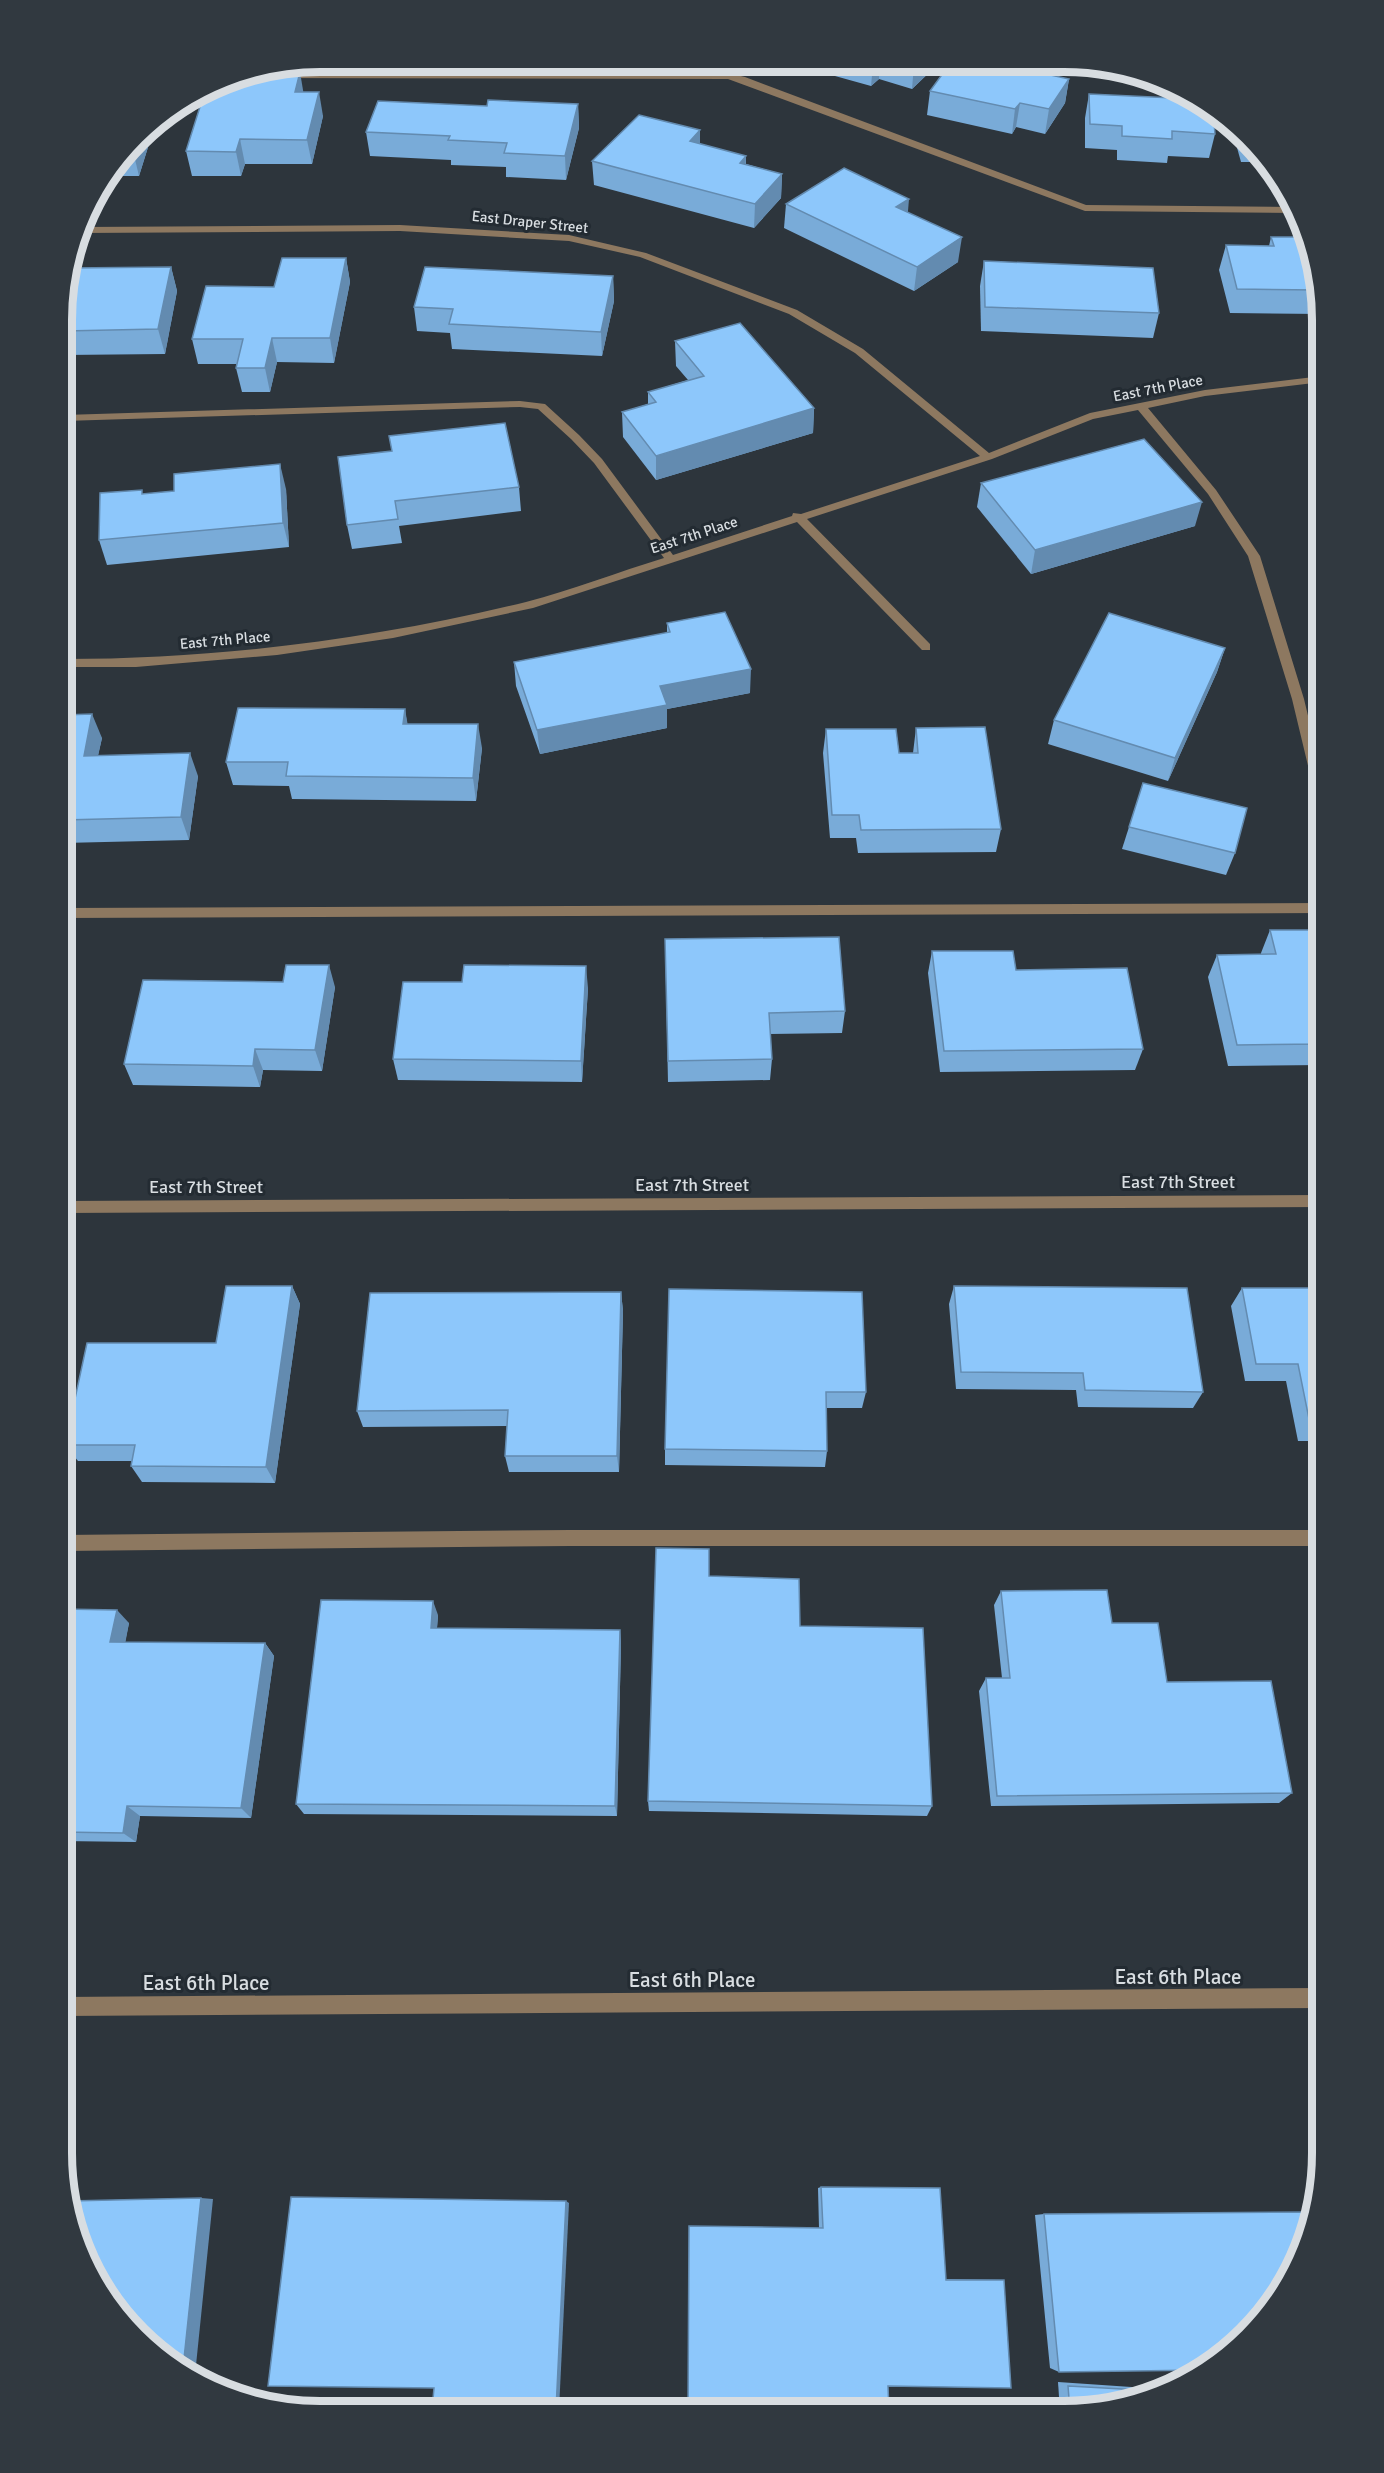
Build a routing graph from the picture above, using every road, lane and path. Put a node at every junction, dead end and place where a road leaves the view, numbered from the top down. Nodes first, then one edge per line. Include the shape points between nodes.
1 (272, 77) edge
2 (1286, 210) edge
3 (89, 230) edge
4 (1312, 380) edge
5 (1141, 406) junction
6 (72, 418) edge
7 (988, 457) junction
8 (797, 516) junction
9 (670, 558) junction
10 (926, 647) dead end
11 (72, 663) edge
12 (1312, 757) edge
13 (1312, 908) edge
14 (72, 913) edge
15 (1312, 1201) edge
16 (72, 1207) edge
17 (1312, 1538) edge
18 (72, 1544) edge
19 (1312, 1998) edge
20 (72, 2007) edge

1 - 2 street via 728,76 1084,208
3 - 7 street, East Draper Street via 400,228 569,238 643,255 793,312 859,351
4 - 5 street, East 7th Place via 1205,393
5 - 7 street, East 7th Place via 1090,416
5 - 12 street via 1212,492 1254,556
6 - 9 street via 541,406 598,461
7 - 8 street, East 7th Place
8 - 9 street, East 7th Place
8 - 10 street
9 - 11 street, East 7th Place via 529,605 393,634 277,651 136,663
13 - 14 street
15 - 16 street, East 7th Street
17 - 18 street via 570,1538
19 - 20 street, East 6th Place

